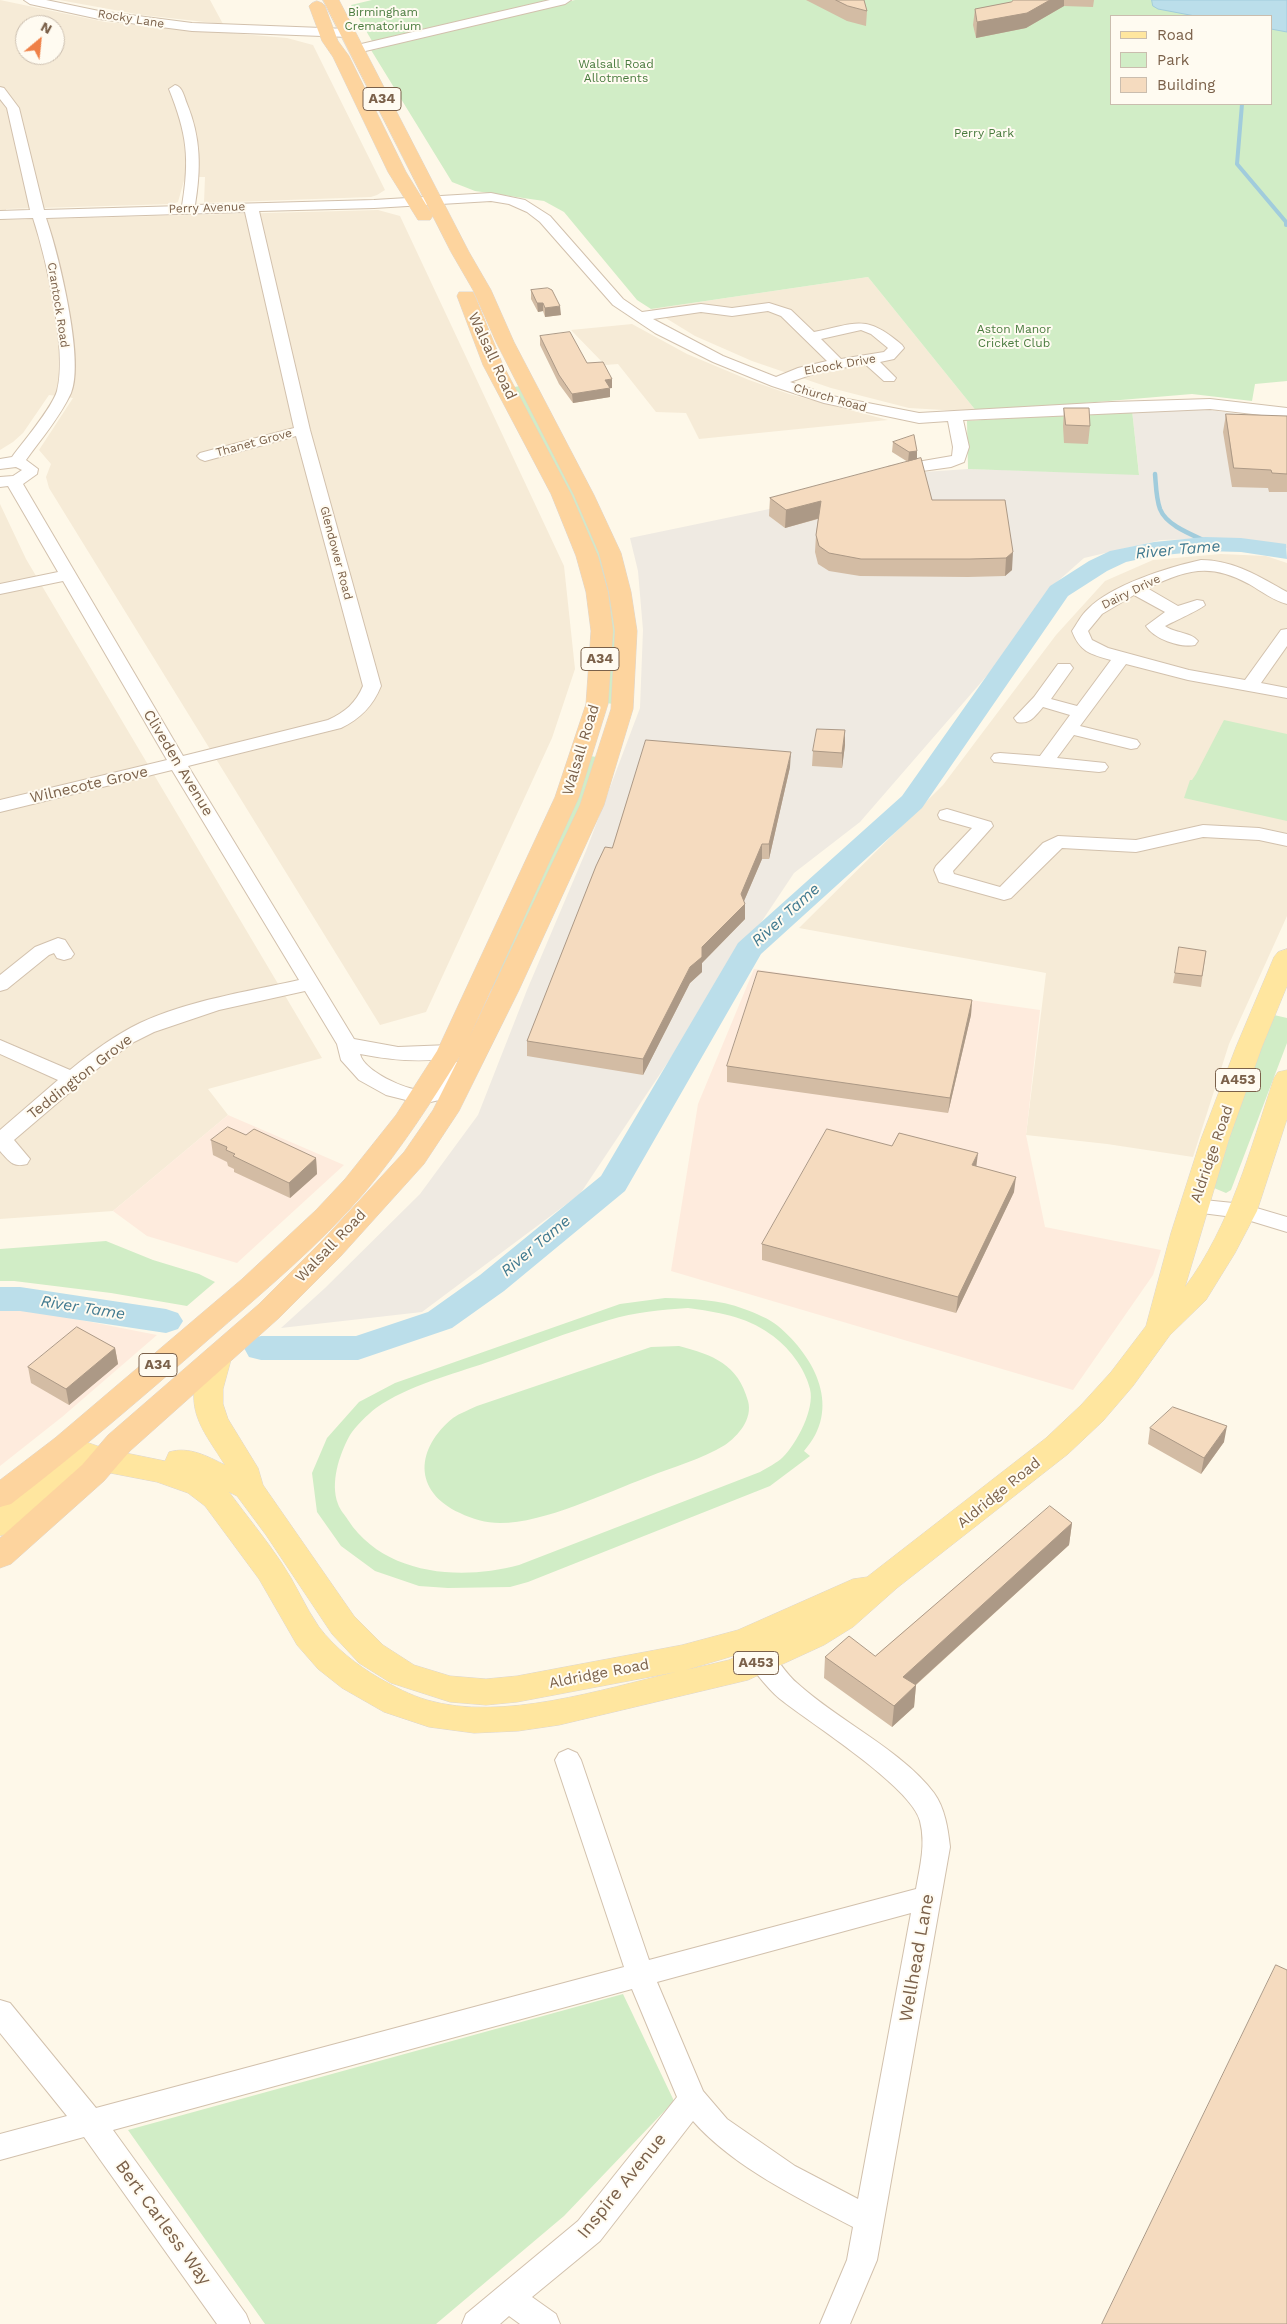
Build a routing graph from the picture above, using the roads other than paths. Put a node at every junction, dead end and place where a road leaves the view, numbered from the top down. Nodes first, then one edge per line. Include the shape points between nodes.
1 (30, 0) edge
2 (330, 0) edge
3 (565, 0) edge
4 (317, 7) edge
5 (232, 30) junction
6 (276, 30) junction
7 (348, 33) junction
8 (329, 36) junction
9 (357, 49) junction
10 (340, 56) junction
11 (175, 89) dead end
12 (0, 91) edge
13 (435, 200) junction
14 (414, 201) junction
15 (252, 207) junction
16 (188, 209) junction
17 (38, 214) junction
18 (0, 215) edge
19 (640, 318) junction
20 (811, 337) junction
21 (869, 360) junction
22 (839, 365) junction
23 (889, 378) dead end
24 (777, 383) junction
25 (1287, 414) edge
26 (955, 417) junction
27 (302, 430) junction
28 (205, 456) dead end
29 (8, 463) edge
30 (883, 472) edge
31 (6, 481) edge
32 (67, 575) junction
33 (1134, 588) junction
34 (0, 589) edge
35 (1287, 599) edge
36 (1197, 605) dead end
37 (1177, 612) junction
38 (1287, 634) edge
39 (1188, 641) dead end
40 (1121, 658) junction
41 (1064, 668) dead end
42 (1248, 688) junction
43 (1287, 693) edge
44 (1040, 701) junction
45 (1082, 713) junction
46 (1022, 718) dead end
47 (1070, 729) junction
48 (1000, 758) dead end
49 (1046, 761) junction
50 (178, 764) junction
51 (1099, 767) junction
52 (1095, 785) dead end
53 (0, 806) edge
54 (946, 815) dead end
55 (1287, 840) edge
56 (64, 954) dead end
57 (1287, 957) edge
58 (310, 984) junction
59 (0, 985) edge
60 (506, 990) junction
61 (347, 1044) junction
62 (0, 1046) edge
63 (450, 1051) junction
64 (393, 1054) junction
65 (366, 1075) junction
66 (1287, 1078) edge
67 (74, 1079) junction
68 (422, 1097) junction
69 (0, 1138) edge
70 (19, 1159) dead end
71 (1194, 1206) junction
72 (1243, 1211) junction
73 (1287, 1225) edge
74 (1160, 1328) junction
75 (217, 1356) junction
76 (66, 1446) junction
77 (112, 1463) junction
78 (248, 1488) junction
79 (0, 1496) edge
80 (54, 1509) joint
81 (0, 1524) edge
82 (0, 1556) edge
83 (754, 1650) junction
84 (568, 1760) dead end
85 (928, 1897) junction
86 (640, 1974) junction
87 (0, 2012) edge
88 (692, 2099) junction
89 (90, 2122) junction
90 (0, 2147) edge
91 (870, 2221) junction
92 (509, 2298) junction
93 (235, 2324) edge
94 (477, 2324) edge
95 (545, 2324) edge
96 (834, 2324) edge

1 - 5 street, Rocky Lane via 99,15
2 - 7 highway, Walsall Road / A34
3 - 9 street
4 - 6 street, Rocky Lane
4 - 8 highway, Walsall Road / A34
5 - 6 street, Rocky Lane
5 - 8 street, Rocky Lane
6 - 8 street, Rocky Lane
7 - 8 street, Rocky Lane
7 - 9 highway, Walsall Road / A34
8 - 10 highway, Walsall Road / A34
9 - 10 highway
9 - 13 highway, Walsall Road / A34
10 - 14 highway, Walsall Road / A34
11 - 16 street via 190,126 195,151
12 - 17 street, Crantock Road via 13,108
13 - 14 street
13 - 19 street, Church Road via 491,197 531,207 618,302
13 - 60 highway, Walsall Road / A34 via 610,553 626,632 622,709 592,805
14 - 15 street, Perry Avenue
14 - 63 highway, Walsall Road / A34 via 464,293 493,364 561,494 587,556 597,592 602,631 597,704 567,797
15 - 16 street, Perry Avenue
15 - 27 street, Glendower Road
16 - 17 street, Perry Avenue
17 - 18 street, Perry Avenue
17 - 29 street, Crantock Road via 50,250 64,324 67,370 64,392 43,426
19 - 20 street via 701,308 732,312 769,307 786,313
19 - 24 street, Church Road via 702,352
20 - 21 street, Elcock Drive via 861,326 875,328 897,348 889,356
20 - 22 street
21 - 22 street, Elcock Drive
21 - 23 street
22 - 24 street, Elcock Drive via 811,368
24 - 26 street, Church Road via 873,410 919,418
25 - 26 street, Church Road via 1210,404
26 - 30 street via 961,447 959,459
27 - 28 street, Thanet Grove
27 - 50 street, Glendower Road via 372,686 369,696 354,714 342,722
29 - 31 street via 27,465 30,469 24,478
31 - 32 street, Cliveden Avenue
32 - 34 street
32 - 50 street, Cliveden Avenue
33 - 35 street, Dairy Drive via 1172,572 1212,565 1230,569
33 - 37 street
33 - 40 street, Dairy Drive via 1095,610 1080,631 1085,643
36 - 37 street
37 - 39 street via 1154,626 1165,634
38 - 42 street
40 - 42 street, Dairy Drive
40 - 45 street
41 - 44 street
42 - 43 street, Dairy Drive
44 - 45 street
44 - 46 street
45 - 47 street
47 - 49 street
47 - 51 street via 1125,743 1107,752
48 - 49 street
49 - 51 street
50 - 53 street, Wilnecote Grove
50 - 58 street, Cliveden Avenue
51 - 52 street
54 - 55 street via 984,826 943,870 946,878 1004,894 1058,842 1136,846 1203,831 1259,834
56 - 59 street via 58,944 42,951
57 - 71 main road, Aldridge Road / A453 via 1261,1015
58 - 61 street, Cliveden Avenue
58 - 67 street, Teddington Grove via 156,1023 128,1038
60 - 68 street, Walsall Road via 441,1093
60 - 75 highway, Walsall Road / A34 via 446,1111 414,1158 269,1311
61 - 64 street
61 - 65 street, Cliveden Avenue via 351,1060
62 - 67 street
63 - 64 street
63 - 68 highway, Walsall Road / A34
64 - 65 street
65 - 68 street, Cliveden Avenue via 393,1090
66 - 72 main road, Aldridge Road / A453
67 - 69 street, Teddington Grove
68 - 76 highway, Walsall Road / A34 via 355,1185 326,1217 252,1286
69 - 70 street, Teddington Grove
71 - 72 street
71 - 74 main road, Aldridge Road / A453
72 - 73 street
72 - 74 main road, Aldridge Road / A453 via 1196,1293
74 - 83 main road, Aldridge Road / A453 via 1092,1413 1057,1446 932,1546 829,1627
75 - 77 highway, Walsall Road / A34 via 119,1443
75 - 78 main road via 208,1389 208,1404 213,1421 242,1468
76 - 77 main road
76 - 79 highway, Walsall Road / A34
77 - 78 main road via 142,1456 172,1459 193,1463
77 - 80 main road via 82,1493
77 - 81 main road via 68,1470
77 - 83 main road, Aldridge Road / A453 via 175,1476 199,1485 216,1498 270,1570 308,1636 330,1660 382,1697 429,1714 474,1720 559,1712 736,1671
78 - 83 main road, Aldridge Road / A453 via 343,1625 371,1654 403,1674 450,1689 486,1692 518,1689 682,1658
80 - 82 highway
83 - 85 street, Wellhead Lane via 787,1690 901,1776 925,1801 933,1820 937,1847
84 - 86 street
85 - 86 street
85 - 91 street, Wellhead Lane
86 - 88 street
86 - 89 street
87 - 89 street, Bert Carless Way
88 - 91 street via 717,2128 785,2175
88 - 92 street, Inspire Avenue via 589,2231
89 - 90 street
89 - 93 street, Bert Carless Way
91 - 96 street, Wellhead Lane via 862,2260
92 - 94 street, Inspire Avenue
92 - 95 street

